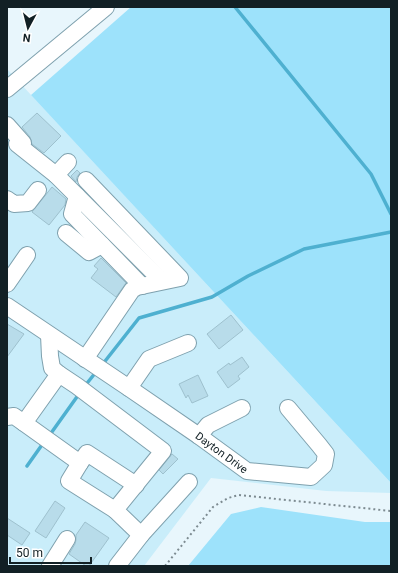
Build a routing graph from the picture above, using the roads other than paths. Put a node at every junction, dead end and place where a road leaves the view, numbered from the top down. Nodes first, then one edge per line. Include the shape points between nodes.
1 (106, 7) edge
2 (9, 87) edge
3 (7, 125) edge
4 (68, 162) dead end
5 (56, 174) junction
6 (86, 180) dead end
7 (38, 190) dead end
8 (77, 196) junction
9 (7, 199) edge
10 (66, 233) dead end
11 (102, 245) junction
12 (27, 255) dead end
13 (162, 282) junction
14 (7, 284) edge
15 (142, 286) junction
16 (7, 306) edge
17 (49, 335) junction
18 (188, 343) dead end
19 (87, 360) junction
20 (59, 374) junction
21 (129, 388) junction
22 (242, 408) dead end
23 (288, 408) dead end
24 (7, 417) edge
25 (24, 423) junction
26 (199, 436) junction
27 (80, 463) junction
28 (189, 482) dead end
29 (136, 485) junction
30 (115, 510) junction
31 (141, 536) junction
32 (67, 539) dead end
33 (50, 566) edge
34 (116, 566) edge

1 - 2 street
3 - 5 street via 20,144
4 - 5 street
5 - 8 street
6 - 13 street via 180,278
7 - 9 street via 28,202 14,204
8 - 11 street via 72,214
8 - 13 street
10 - 11 street via 89,252
11 - 15 street
12 - 14 street
13 - 15 street
15 - 19 street via 132,290
16 - 17 street
17 - 19 street
17 - 20 street via 52,368
18 - 21 street via 149,359
19 - 21 street, Dayton Drive
20 - 25 street
20 - 29 street via 163,451
21 - 26 street, Dayton Drive
22 - 26 street via 208,425
23 - 26 street, Dayton Drive via 326,454 324,465 311,477 247,471
24 - 25 street via 14,416
25 - 27 street
27 - 29 street via 88,453
27 - 30 street via 69,481
28 - 31 street
29 - 30 street
30 - 31 street
31 - 34 street
32 - 33 street

